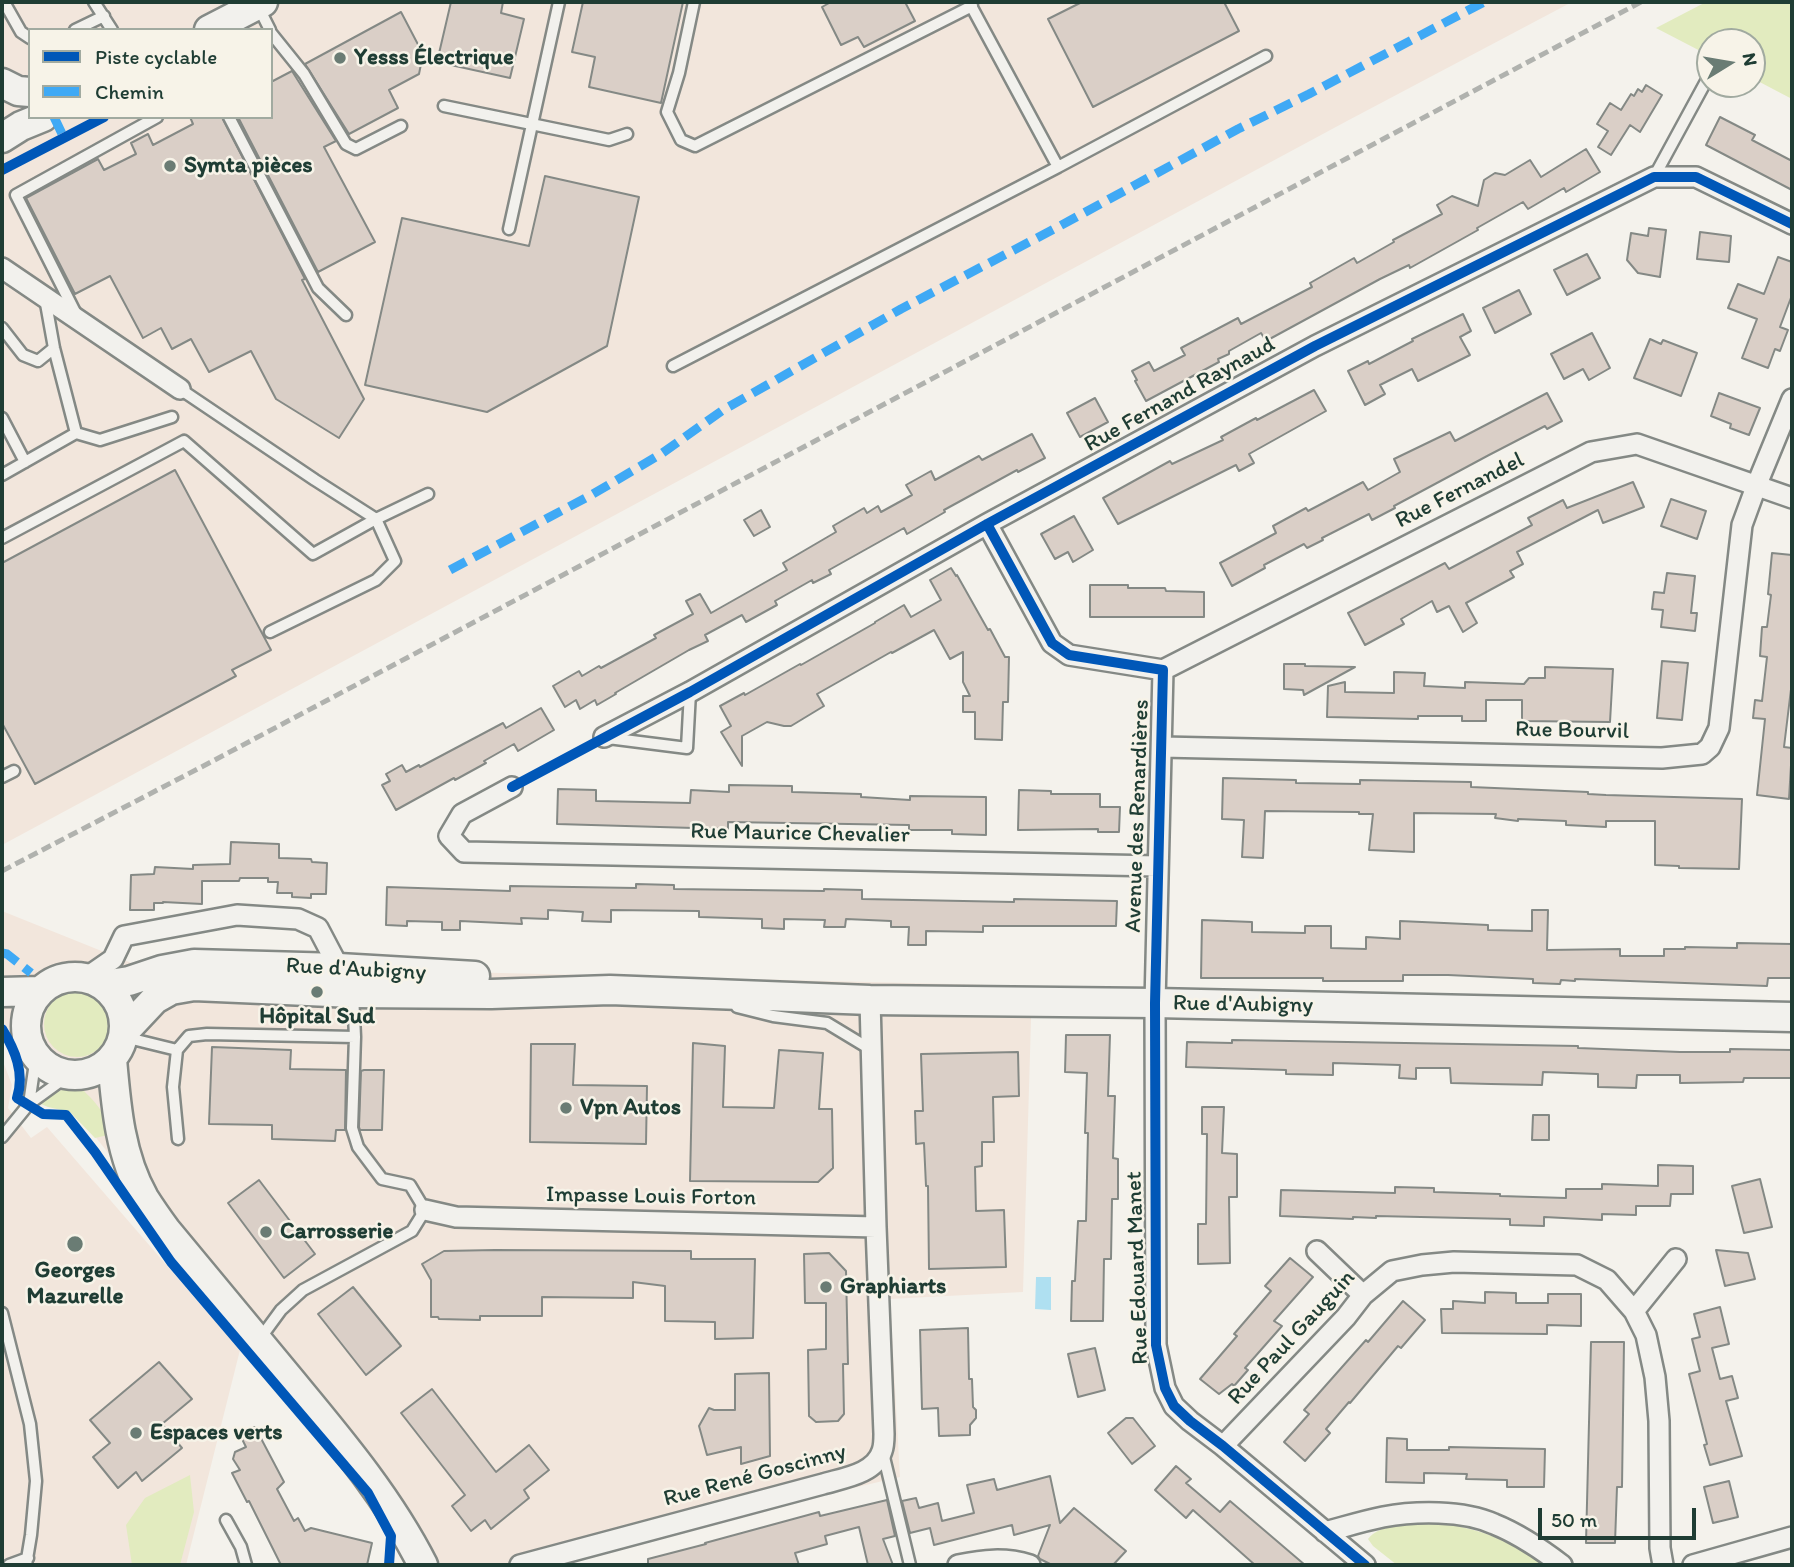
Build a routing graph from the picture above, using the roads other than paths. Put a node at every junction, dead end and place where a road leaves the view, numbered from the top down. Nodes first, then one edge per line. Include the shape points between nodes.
1 (4, 2) edge
2 (94, 2) edge
3 (559, 2) edge
4 (694, 2) edge
5 (260, 3) edge
6 (971, 4) edge
7 (104, 16) junction
8 (79, 28) edge
9 (111, 28) edge
10 (213, 28) edge
11 (269, 28) edge
12 (273, 35) edge
13 (28, 37) edge
14 (1266, 56) dead end
15 (2, 83) edge
16 (28, 93) edge
17 (1697, 98) edge
18 (444, 106) dead end
19 (39, 119) edge
20 (153, 119) edge
21 (230, 119) edge
22 (532, 124) junction
23 (401, 125) dead end
24 (627, 134) dead end
25 (2, 138) edge
26 (1058, 167) junction
27 (1654, 177) junction
28 (1792, 223) edge
29 (509, 229) dead end
30 (2, 268) edge
31 (44, 297) junction
32 (346, 315) dead end
33 (79, 321) junction
34 (2, 328) edge
35 (54, 348) junction
36 (673, 366) dead end
37 (180, 389) joint
38 (1792, 399) edge
39 (172, 417) dead end
40 (2, 418) edge
41 (76, 433) junction
42 (25, 462) junction
43 (2, 475) edge
44 (1757, 484) junction
45 (428, 494) dead end
46 (1792, 498) edge
47 (376, 519) junction
48 (987, 524) junction
49 (2, 538) edge
50 (270, 632) dead end
51 (1163, 670) junction
52 (690, 692) junction
53 (604, 737) joint
54 (1162, 747) junction
55 (14, 771) dead end
56 (2, 777) edge
57 (512, 787) dead end
58 (1158, 866) junction
59 (338, 968) junction
60 (95, 981) junction
61 (252, 990) junction
62 (610, 990) junction
63 (40, 991) junction
64 (2, 992) edge
65 (353, 993) junction
66 (682, 993) junction
67 (870, 1000) junction
68 (1155, 1003) junction
69 (1792, 1017) edge
70 (14, 1024) edge
71 (355, 1037) junction
72 (120, 1042) junction
73 (177, 1050) junction
74 (871, 1050) junction
75 (36, 1056) junction
76 (73, 1075) junction
77 (29, 1104) junction
78 (119, 1129) junction
79 (2, 1137) edge
80 (178, 1139) dead end
81 (425, 1210) junction
82 (876, 1227) junction
83 (1317, 1251) dead end
84 (1676, 1259) dead end
85 (1363, 1295) junction
86 (1634, 1311) junction
87 (2, 1313) edge
88 (258, 1341) junction
89 (1223, 1446) junction
90 (883, 1450) junction
91 (226, 1520) dead end
92 (1325, 1532) junction
93 (1792, 1537) edge
94 (27, 1562) edge
95 (9, 1565) edge
96 (246, 1565) edge
97 (422, 1565) edge
98 (520, 1565) edge
99 (910, 1565) edge
100 (958, 1565) edge
101 (1030, 1565) edge
102 (1365, 1565) edge
103 (1562, 1565) edge
104 (1663, 1565) edge
105 (1693, 1565) edge

1 - 13 lane
2 - 7 lane
3 - 22 lane
4 - 6 lane via 667,112 681,141 695,146
5 - 10 main road
5 - 11 lane
6 - 26 lane
7 - 8 lane
7 - 9 lane
12 - 23 lane via 346,144 356,149
14 - 26 lane
15 - 16 main road
17 - 27 lane
18 - 22 lane
19 - 25 main road
20 - 33 lane via 16,195
21 - 32 lane via 318,288
22 - 24 lane via 609,140
22 - 29 lane
26 - 36 lane
27 - 28 street, Rue Fernand Raynaud via 1696,177
27 - 48 street, Rue Fernand Raynaud via 1315,346
30 - 31 street
31 - 33 street
31 - 35 lane
33 - 37 street
34 - 35 lane via 23,355 38,360
35 - 41 lane
37 - 47 lane
38 - 44 street
39 - 41 lane via 100,440
40 - 42 lane
41 - 42 lane
42 - 43 lane
44 - 46 street, Rue Fernandel
44 - 51 street, Rue Fernandel via 1637,444 1591,452
44 - 54 street, Rue Bourvil via 1742,525 1719,728 1702,754 1662,758
45 - 47 lane
47 - 49 lane via 313,554 184,441
47 - 50 lane via 395,561 376,580
48 - 51 street, Avenue des Renardières via 1052,643 1069,654
48 - 52 street, Rue Fernand Raynaud
51 - 54 street, Avenue des Renardières
52 - 53 street, Rue Fernand Raynaud
52 - 53 lane via 687,748
54 - 58 street, Avenue des Renardières
55 - 56 lane
57 - 58 street, Rue Maurice Chevalier via 462,814 449,835 464,852
58 - 68 street, Avenue des Renardières
59 - 60 main road, Rue d'Aubigny via 194,964 129,981
59 - 60 street via 318,928 298,919 237,915 124,936
59 - 61 lane via 321,976 284,978
59 - 62 main road, Rue d'Aubigny
60 - 63 main road via 61,978
60 - 72 main road via 120,1004 124,1017
61 - 65 main road, Rue d'Aubigny
61 - 72 main road, Rue d'Aubigny via 194,986 171,990 155,999
62 - 65 main road, Rue d'Aubigny
62 - 66 main road, Rue d'Aubigny
63 - 64 main road
63 - 70 main road via 27,1015
65 - 71 lane
66 - 67 main road, Rue d'Aubigny
66 - 74 lane via 773,1016 827,1023
67 - 68 main road, Rue d'Aubigny
67 - 74 street
68 - 69 main road, Rue d'Aubigny
68 - 89 street, Rue Edouard Manet via 1156,1345 1165,1388 1174,1405
70 - 75 main road
71 - 73 lane via 208,1034 189,1036
71 - 81 lane via 352,1128 358,1147 382,1179 410,1185
72 - 73 lane
72 - 76 main road via 102,1068
72 - 78 main road
73 - 80 lane via 173,1087
74 - 82 street
75 - 76 main road via 57,1072
75 - 77 lane
76 - 77 lane
76 - 78 main road via 101,1097
77 - 79 lane
78 - 88 main road via 135,1180 150,1207
81 - 82 street, Impasse Louis Forton via 456,1217
81 - 88 lane via 412,1231 303,1290
82 - 90 street
83 - 85 street
84 - 86 street
85 - 86 street, Rue Paul Gauguin via 1392,1272 1422,1265 1577,1265 1608,1280
85 - 89 street, Rue Paul Gauguin
86 - 104 street, Rue Paul Gauguin via 1646,1335 1655,1377
87 - 94 lane via 30,1424 36,1481
88 - 97 main road via 354,1457
89 - 92 street, Rue Edouard Manet
90 - 98 street, Rue René Goscinny via 863,1472
90 - 99 lane
91 - 96 lane
92 - 102 street, Rue Edouard Manet
92 - 103 street via 1383,1517 1466,1516 1492,1522
93 - 105 street
94 - 95 lane
100 - 101 street via 986,1559

